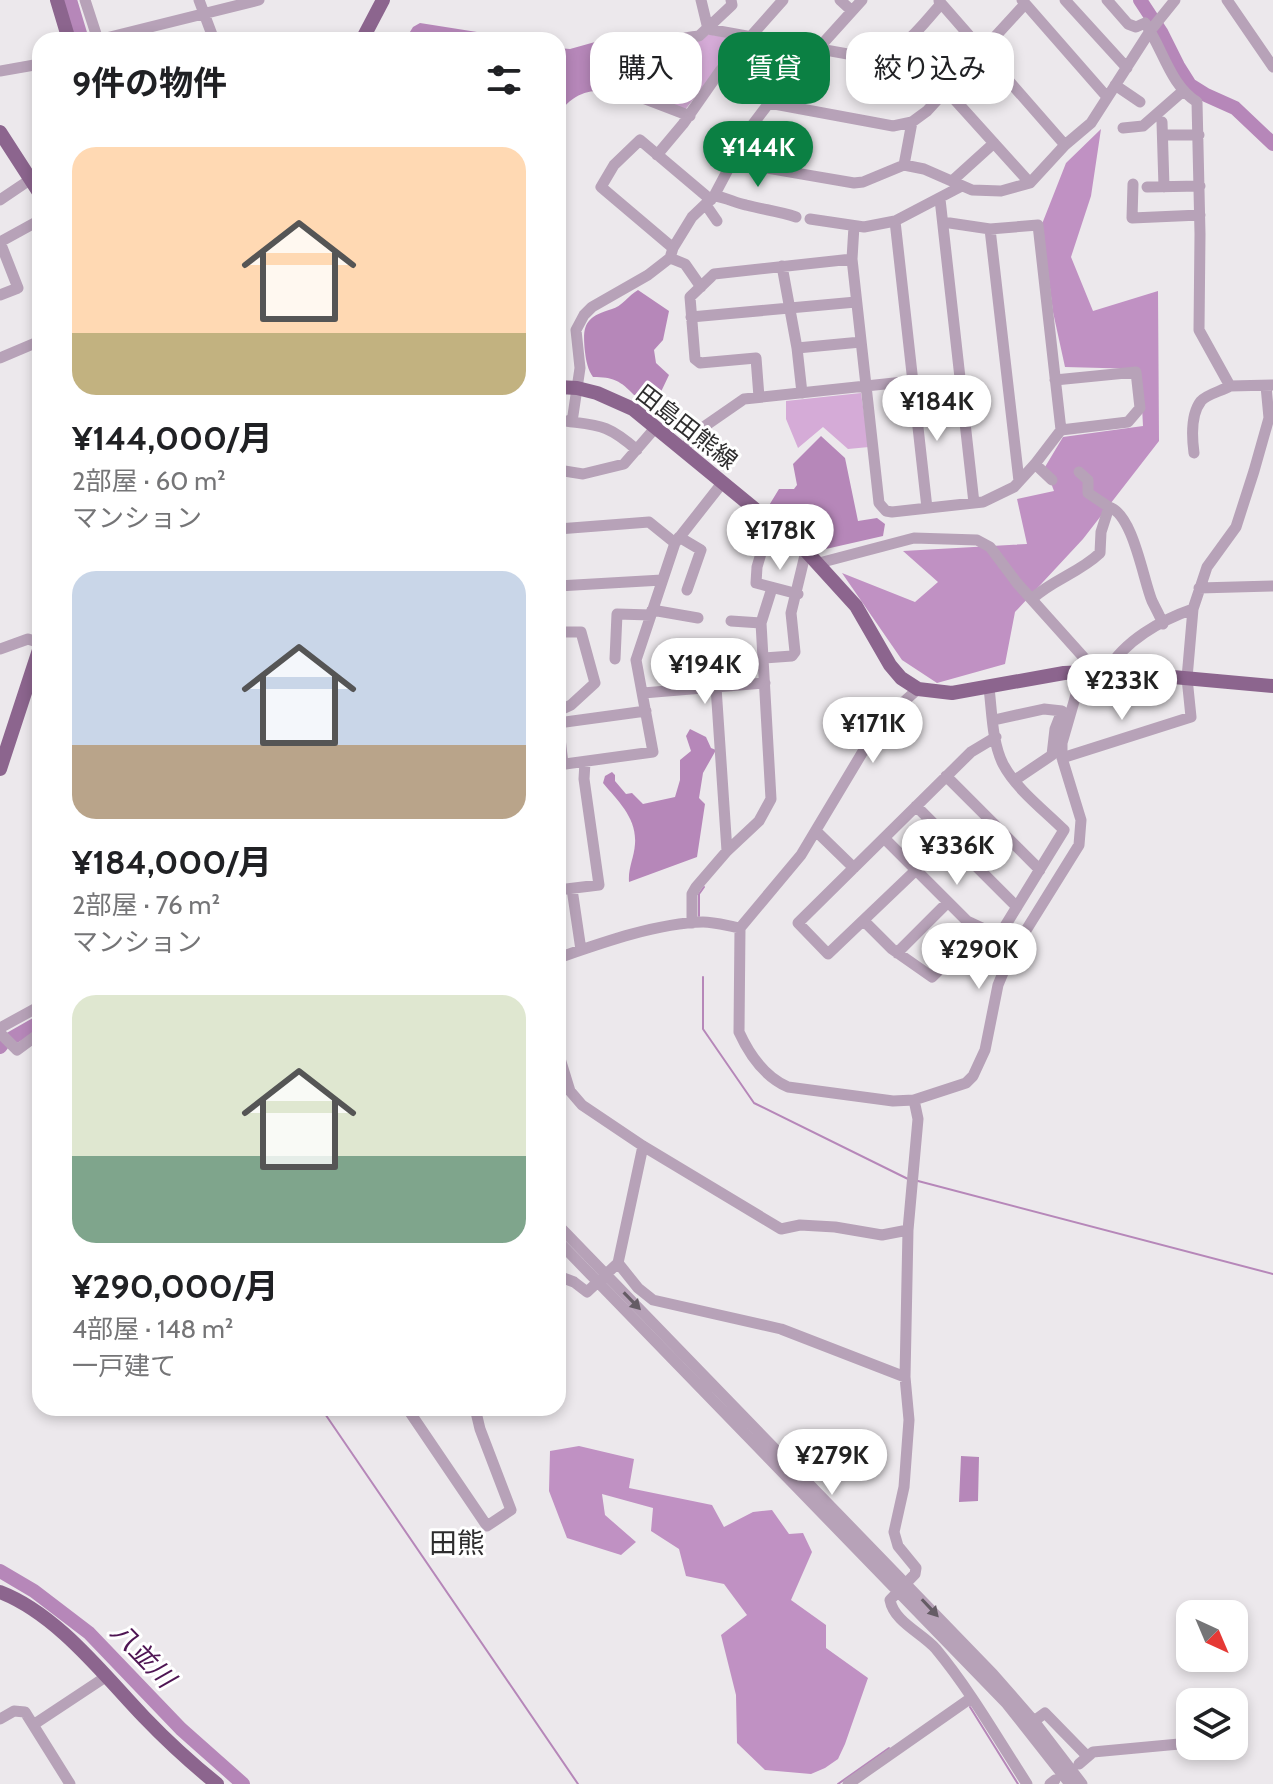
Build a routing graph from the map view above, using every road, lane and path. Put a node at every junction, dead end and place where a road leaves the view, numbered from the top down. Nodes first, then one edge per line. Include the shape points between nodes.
1 (57, 0) edge
2 (85, 0) edge
3 (199, 0) edge
4 (259, 0) edge
5 (383, 0) edge
6 (701, 0) edge
7 (731, 0) edge
8 (783, 0) edge
9 (840, 0) edge
10 (862, 0) edge
11 (1065, 0) edge
12 (1107, 0) edge
13 (1175, 0) edge
14 (1227, 0) edge
15 (940, 2) edge
16 (1023, 2) edge
17 (852, 11) junction
18 (204, 14) junction
19 (708, 29) junction
20 (1150, 31) junction
21 (67, 32) edge
22 (95, 32) edge
23 (131, 32) edge
24 (211, 32) edge
25 (366, 32) edge
26 (726, 32) edge
27 (754, 32) edge
28 (966, 32) edge
29 (997, 32) edge
30 (830, 36) edge
31 (830, 51) edge
32 (32, 65) edge
33 (1273, 67) edge
34 (1127, 68) junction
35 (0, 71) edge
36 (718, 74) edge
37 (1115, 85) junction
38 (1014, 87) edge
39 (1183, 91) junction
40 (1107, 97) junction
41 (1140, 102) dead end
42 (768, 104) edge
43 (774, 104) edge
44 (933, 104) edge
45 (959, 104) edge
46 (690, 116) junction
47 (912, 122) junction
48 (1123, 128) dead end
49 (0, 132) edge
50 (1199, 135) junction
51 (994, 143) junction
52 (1065, 145) junction
53 (657, 155) junction
54 (731, 162) junction
55 (904, 165) junction
56 (31, 179) joint
57 (1030, 183) junction
58 (956, 184) junction
59 (1133, 184) dead end
60 (1200, 186) junction
61 (1147, 187) dead end
62 (1164, 187) junction
63 (940, 199) junction
64 (0, 200) edge
65 (711, 200) junction
66 (1200, 215) junction
67 (796, 217) dead end
68 (810, 219) dead end
69 (717, 221) dead end
70 (895, 221) junction
71 (943, 222) junction
72 (32, 224) edge
73 (854, 226) junction
74 (990, 229) junction
75 (0, 242) edge
76 (671, 253) junction
77 (852, 259) junction
78 (782, 266) junction
79 (701, 287) junction
80 (0, 295) edge
81 (856, 302) junction
82 (790, 309) junction
83 (691, 317) junction
84 (861, 342) junction
85 (32, 344) edge
86 (797, 348) junction
87 (0, 358) edge
88 (1055, 380) junction
89 (913, 381) junction
90 (866, 385) junction
91 (1230, 386) junction
92 (1269, 386) edge
93 (566, 387) edge
94 (577, 388) junction
95 (802, 393) junction
96 (759, 397) junction
97 (566, 421) edge
98 (572, 422) junction
99 (656, 427) junction
100 (1061, 430) junction
101 (683, 449) junction
102 (637, 450) junction
103 (1194, 453) dead end
104 (1035, 464) junction
105 (566, 471) edge
106 (1079, 472) dead end
107 (1052, 480) dead end
108 (1019, 481) junction
109 (723, 482) junction
110 (974, 503) junction
111 (1109, 507) junction
112 (927, 508) junction
113 (566, 528) edge
114 (677, 540) junction
115 (762, 550) dead end
116 (806, 551) junction
117 (819, 563) junction
118 (662, 580) junction
119 (566, 586) edge
120 (1273, 586) edge
121 (772, 588) junction
122 (1199, 588) junction
123 (687, 590) dead end
124 (798, 594) junction
125 (1032, 599) junction
126 (1193, 609) junction
127 (651, 613) junction
128 (698, 618) dead end
129 (731, 621) dead end
130 (761, 623) junction
131 (1163, 624) junction
132 (566, 632) edge
133 (32, 641) edge
134 (0, 649) edge
135 (764, 658) junction
136 (615, 659) dead end
137 (32, 670) edge
138 (1107, 671) junction
139 (1084, 672) junction
140 (1187, 678) junction
141 (765, 683) junction
142 (1273, 686) edge
143 (716, 687) junction
144 (989, 688) junction
145 (918, 689) junction
146 (643, 693) junction
147 (566, 707) edge
148 (646, 711) junction
149 (994, 720) junction
150 (566, 721) edge
151 (996, 737) junction
152 (1062, 758) junction
153 (585, 762) junction
154 (566, 764) edge
155 (0, 769) edge
156 (946, 776) junction
157 (1015, 780) junction
158 (916, 806) junction
159 (817, 832) junction
160 (884, 838) junction
161 (727, 851) junction
162 (854, 868) junction
163 (916, 870) junction
164 (1040, 870) junction
165 (566, 889) edge
166 (572, 889) junction
167 (948, 902) junction
168 (1017, 907) junction
169 (864, 921) junction
170 (692, 923) junction
171 (740, 928) junction
172 (981, 928) junction
173 (581, 950) junction
174 (897, 953) junction
175 (566, 955) edge
176 (32, 1011) edge
177 (0, 1031) edge
178 (32, 1039) edge
179 (566, 1078) edge
180 (914, 1100) junction
181 (643, 1146) junction
182 (908, 1230) junction
183 (566, 1235) edge
184 (566, 1248) edge
185 (618, 1263) junction
186 (602, 1278) junction
187 (566, 1279) edge
188 (905, 1377) junction
189 (412, 1416) edge
190 (477, 1416) edge
191 (902, 1588) junction
192 (0, 1592) edge
193 (107, 1676) junction
194 (971, 1698) junction
195 (0, 1719) edge
196 (1034, 1721) junction
197 (33, 1725) junction
198 (1176, 1744) edge
199 (70, 1784) edge
200 (217, 1784) edge
201 (848, 1784) edge
202 (1027, 1784) edge
203 (1070, 1784) edge
204 (1082, 1784) edge

1 - 21 main road
2 - 22 street
3 - 18 street
4 - 18 street
5 - 25 main road
6 - 19 street
7 - 19 street
8 - 27 street
9 - 17 street
10 - 17 street
11 - 34 street
12 - 20 street via 1128,24 1145,23
13 - 20 street
14 - 33 street
15 - 28 street
15 - 31 street via 907,42 884,56
16 - 29 street
16 - 40 street
17 - 30 street
18 - 23 street
18 - 24 street
19 - 26 street
19 - 46 street via 685,37 657,57 643,98
20 - 34 street
20 - 39 street
32 - 35 street
34 - 37 street
36 - 46 street
37 - 40 street
37 - 41 street
38 - 52 street
39 - 48 street via 1143,126
39 - 50 street via 1197,102
40 - 52 street via 1091,123
42 - 54 street
43 - 47 street via 893,126
44 - 47 street
45 - 51 street
46 - 53 street
47 - 55 street
49 - 56 main road
50 - 60 street
50 - 62 street via 1162,129
51 - 57 street
51 - 58 street
52 - 57 street
53 - 65 street
53 - 76 street via 640,140 614,165 601,187
54 - 55 street via 854,183
54 - 65 street
55 - 58 street
56 - 64 street
57 - 58 street via 983,192
58 - 63 street
59 - 66 street via 1132,218
60 - 62 street
60 - 66 street
61 - 62 street
63 - 70 street
63 - 71 street
65 - 67 street
65 - 69 street
65 - 76 street via 692,217
66 - 91 street via 1199,330
68 - 73 street
70 - 73 street
70 - 89 street
71 - 74 street
71 - 110 street
72 - 75 street
73 - 77 street
74 - 88 street via 1038,225
74 - 108 street
75 - 80 street via 18,288
76 - 79 street
76 - 94 street via 648,275 584,315 576,330
77 - 78 street
77 - 81 street
78 - 79 street via 714,274
78 - 82 street
79 - 83 street via 690,297
81 - 82 street
81 - 84 street
82 - 83 street
82 - 86 street
83 - 96 street via 695,359 700,363 756,358
84 - 86 street
84 - 90 street
85 - 87 street
86 - 95 street
88 - 100 street
88 - 100 street via 1136,372 1140,408 1128,422
89 - 90 street
89 - 112 street
90 - 95 street
90 - 112 street via 879,503 886,511
91 - 92 street
91 - 103 street via 1199,405 1193,422
92 - 122 street via 1269,418 1236,527 1207,567
93 - 94 main road, 田島田熊線
94 - 98 street
94 - 99 main road, 田島田熊線 via 620,401
95 - 96 street
96 - 101 street via 744,399
97 - 98 street
98 - 102 street via 616,432
99 - 101 main road, 田島田熊線
99 - 102 street
100 - 104 street
101 - 109 main road, 田島田熊線
102 - 105 street via 624,464 583,474
104 - 107 street
104 - 108 street
106 - 111 street via 1088,480 1088,493
108 - 110 street
109 - 114 street
109 - 116 main road, 田島田熊線
110 - 112 street
111 - 125 street via 1100,553
111 - 131 street via 1124,519
113 - 114 street via 649,522
114 - 118 street
114 - 123 street via 701,550
115 - 121 street via 756,583
116 - 117 main road, 田島田熊線
116 - 124 street
117 - 125 street via 914,538 969,538 990,547
117 - 145 main road, 田島田熊線 via 856,606 895,671
118 - 119 street
118 - 127 street
120 - 122 street
121 - 124 street
121 - 130 street
122 - 126 street
124 - 135 street via 791,613 795,652
125 - 139 street via 1086,660
126 - 131 street
126 - 140 street
127 - 128 street
127 - 136 street via 617,614
127 - 146 street via 636,660
129 - 130 street
130 - 135 street
131 - 138 street via 1141,635
132 - 147 street via 581,632 595,683
133 - 134 street
135 - 141 street
137 - 155 main road
138 - 139 main road
138 - 140 main road
139 - 144 main road
139 - 152 street
140 - 142 main road
140 - 152 street via 1191,717
141 - 143 street
141 - 161 street via 771,799 759,821
143 - 146 street
143 - 161 street
144 - 145 main road via 952,693
144 - 149 street
145 - 159 street via 880,723
146 - 148 street
148 - 150 street
148 - 153 street via 653,752
149 - 151 street
149 - 157 street via 1044,709 1062,711 1052,755
151 - 156 street
151 - 157 street via 1003,765
152 - 180 street via 1081,820 1079,845 1010,956 973,1076
153 - 154 street
153 - 166 street via 599,885
156 - 158 street
156 - 164 street
157 - 164 street via 1064,830
158 - 160 street
158 - 168 street
159 - 162 street
159 - 171 street
160 - 162 street
160 - 163 street
161 - 170 street via 692,894
162 - 169 street via 798,923 828,954
163 - 167 street
163 - 169 street
164 - 168 street
165 - 166 street
166 - 173 street
167 - 172 street
167 - 174 street
168 - 172 street via 999,936
169 - 174 street
170 - 171 street
170 - 173 street
171 - 180 street via 739,1032 761,1067 788,1087
172 - 174 street via 932,977
173 - 175 street
176 - 177 street
177 - 178 street via 17,1050
179 - 181 street via 582,1105
180 - 182 street via 918,1119
181 - 182 street via 781,1229 835,1227 882,1235
181 - 185 street
182 - 188 street
183 - 186 street
184 - 186 street
185 - 186 street
185 - 188 street via 653,1300 781,1329
186 - 187 street via 587,1292
186 - 191 street
188 - 191 street via 906,1471 894,1532 915,1574
189 - 190 street via 487,1526 511,1510
191 - 194 street via 890,1600 891,1609 923,1634
191 -> 196 street
191 - 203 street via 1007,1704
192 - 193 main road via 48,1621
193 - 197 street
193 - 200 main road
194 - 201 street
194 - 202 street
195 - 197 street via 25,1712
196 - 198 street via 1045,1713 1083,1760 1093,1752
196 - 204 street
197 - 199 street

